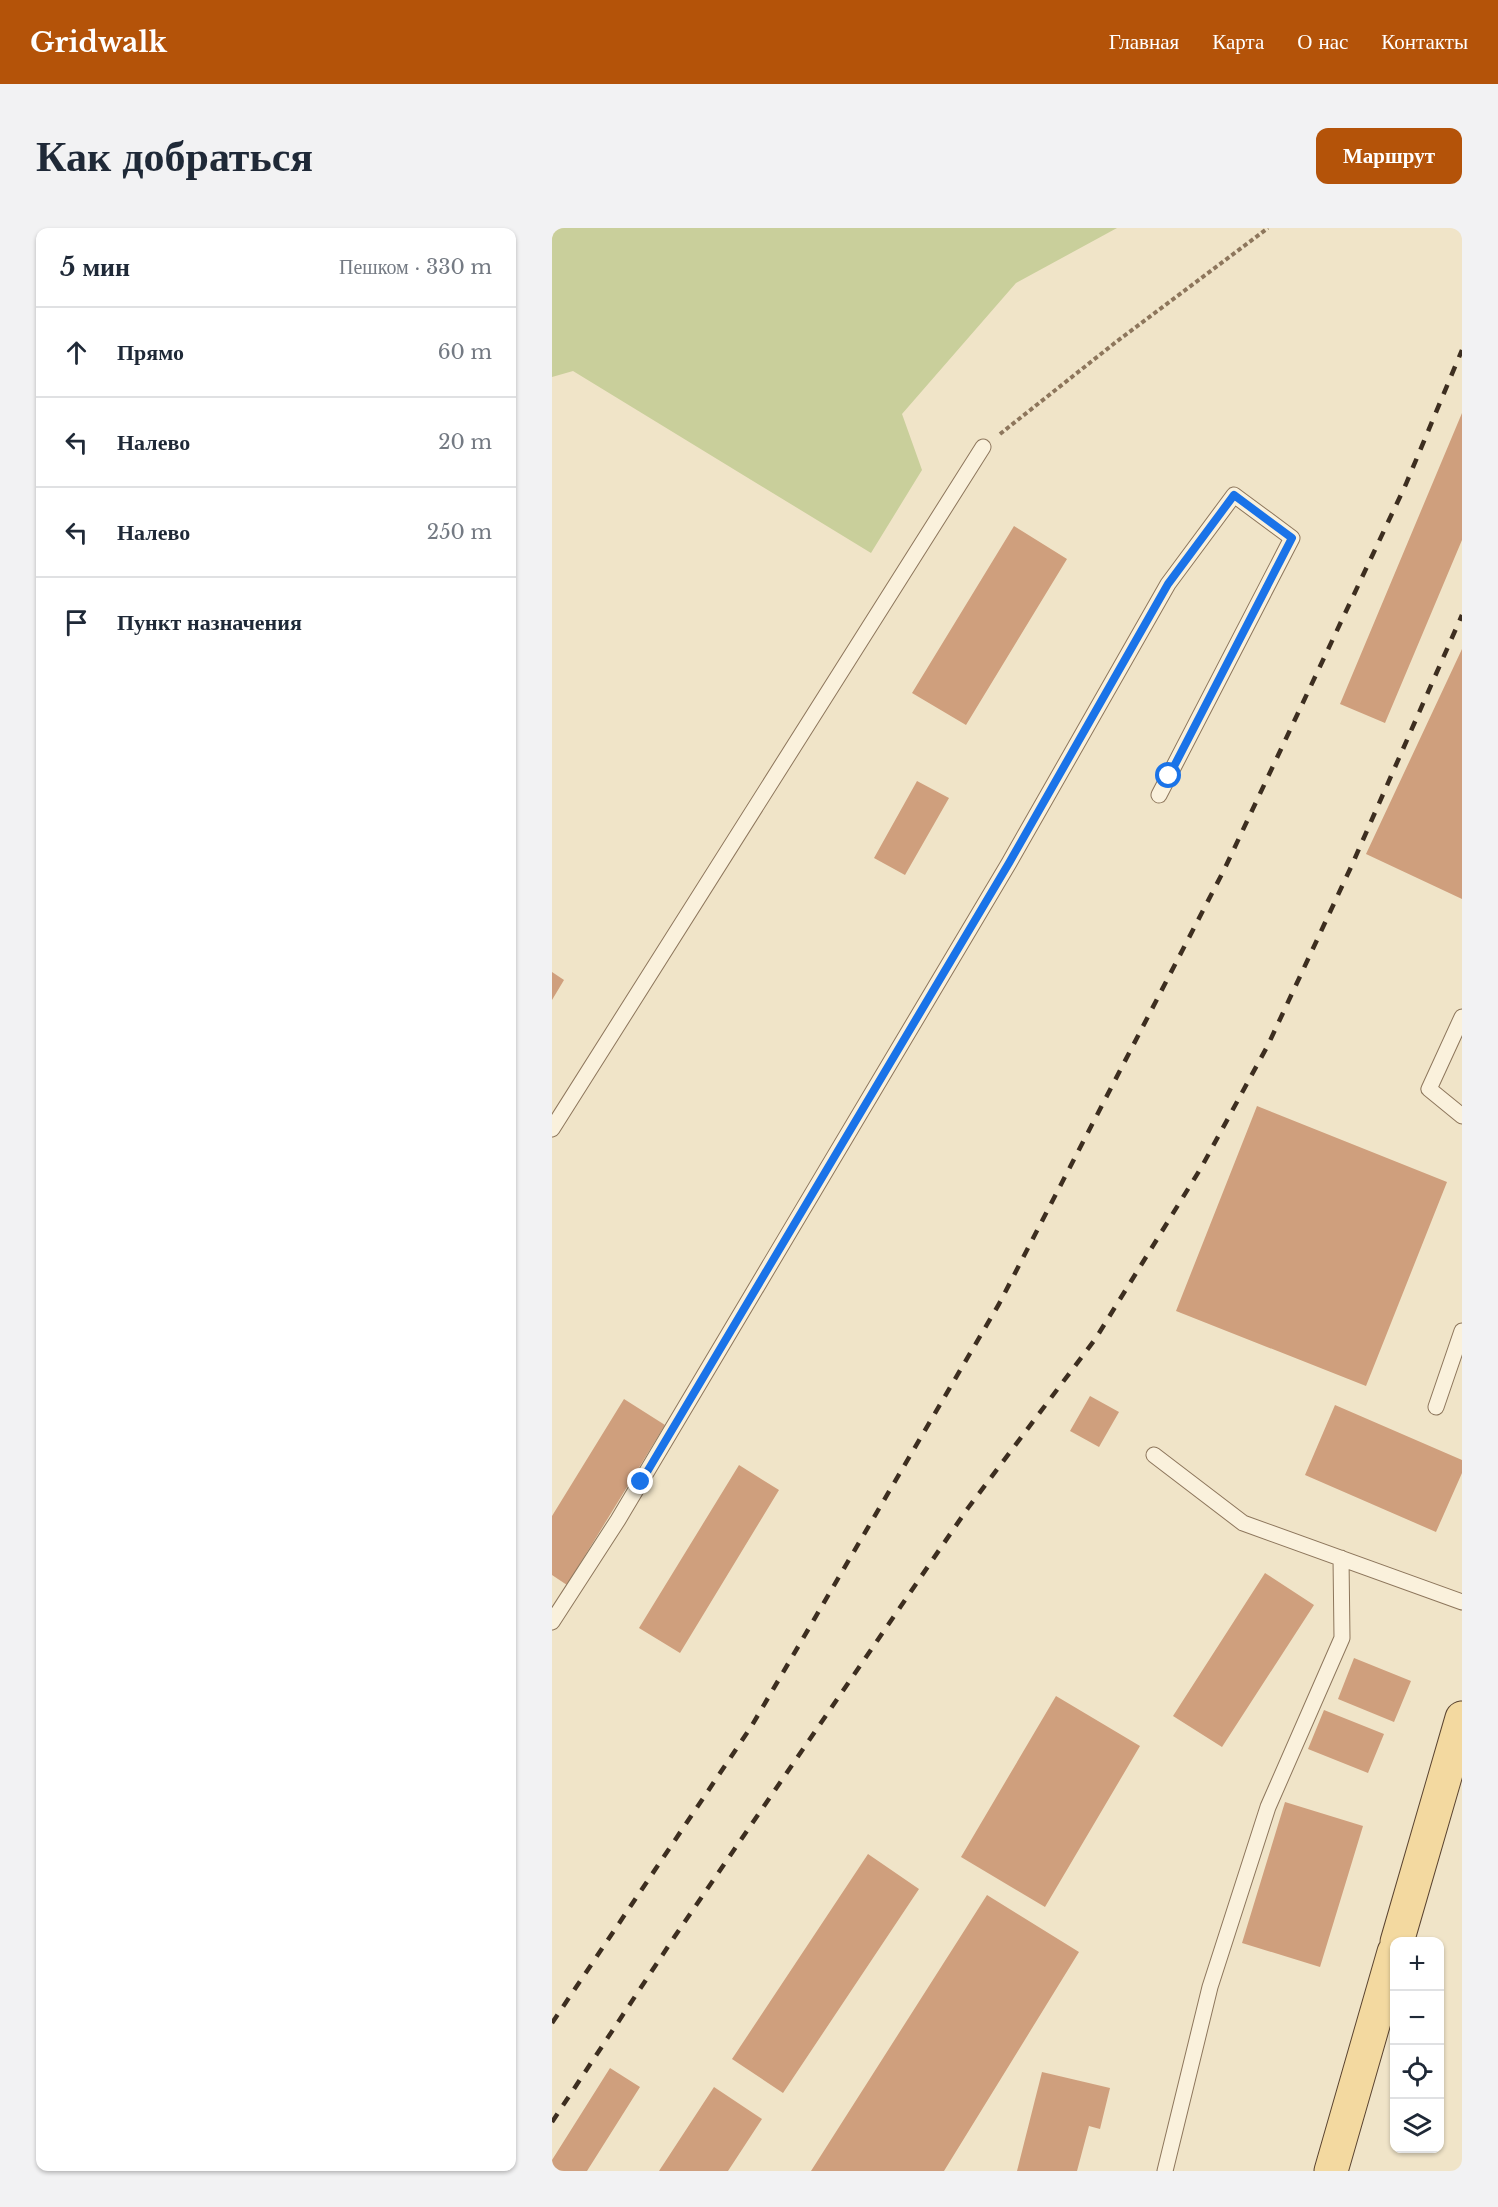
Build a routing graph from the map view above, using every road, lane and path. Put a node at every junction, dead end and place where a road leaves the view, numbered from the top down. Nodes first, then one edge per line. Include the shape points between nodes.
1 (1268, 228) edge
2 (983, 447) joint
3 (1159, 795) dead end
4 (1462, 1017) edge
5 (1462, 1116) edge
6 (552, 1129) edge
7 (1462, 1330) edge
8 (1436, 1407) dead end
9 (1154, 1455) dead end
10 (1341, 1558) junction
11 (1462, 1602) edge
12 (552, 1622) edge
13 (1462, 1718) edge
14 (1398, 1937) edge
15 (1390, 1969) edge
16 (1165, 2171) edge
17 (1331, 2171) edge

1 - 2 path
2 - 6 lane
3 - 12 lane via 1292,538 1234,495 1168,584 1009,863 618,1520
4 - 5 lane via 1429,1089
7 - 8 lane
9 - 10 lane via 1243,1523
10 - 11 lane
10 - 16 lane via 1342,1638 1264,1818 1210,1987
13 - 14 main road
15 - 17 main road

